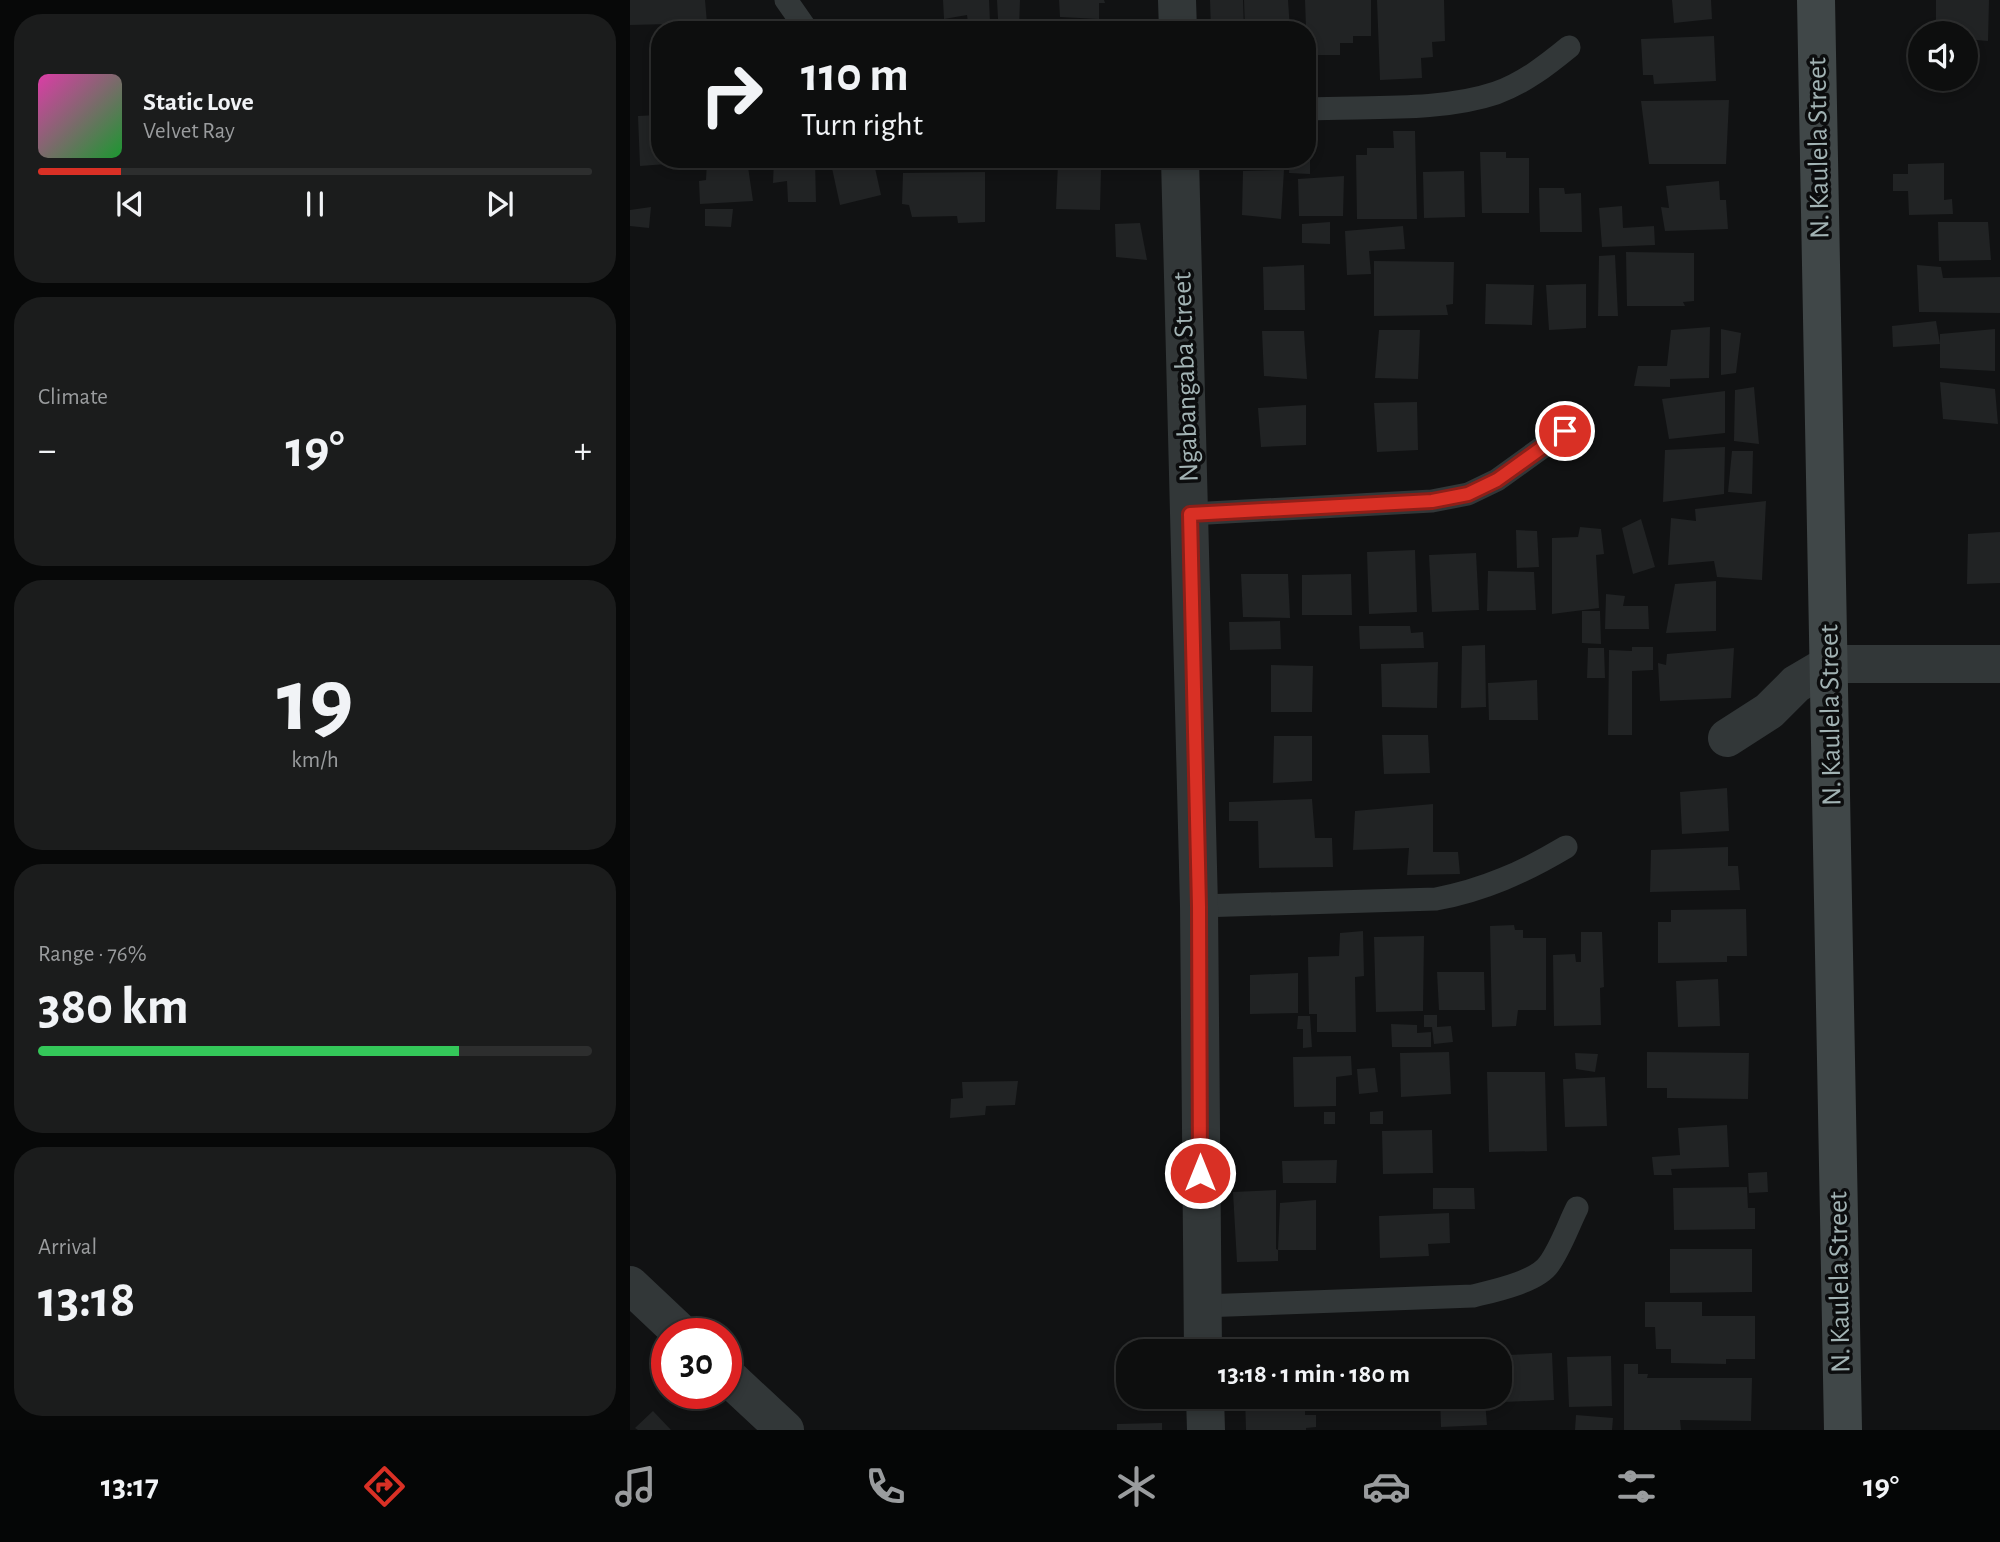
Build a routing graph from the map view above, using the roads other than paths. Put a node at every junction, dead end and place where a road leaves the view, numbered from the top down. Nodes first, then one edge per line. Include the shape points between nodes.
1 (786, 0) edge
2 (1177, 0) edge
3 (1816, 0) edge
4 (801, 21) edge
5 (1178, 21) edge
6 (1569, 47) dead end
7 (1316, 109) edge
8 (1180, 168) edge
9 (1565, 431) dead end
10 (1190, 514) junction
11 (1830, 664) junction
12 (2000, 664) edge
13 (1727, 738) dead end
14 (1566, 847) dead end
15 (1199, 906) junction
16 (1577, 1208) dead end
17 (630, 1285) edge
18 (1201, 1306) junction
19 (665, 1318) edge
20 (1202, 1339) edge
21 (742, 1390) edge
22 (1205, 1409) edge
23 (785, 1430) edge
24 (1206, 1430) edge
25 (1843, 1430) edge

1 - 4 lane
2 - 5 street
3 - 11 street, N. Kaulela Street
6 - 7 lane via 1541,70 1475,98
8 - 10 street, Ngabangaba Street
9 - 10 lane via 1507,474 1468,494 1432,501
10 - 15 street, Ngabangaba Street
11 - 12 street
11 - 13 street
11 - 25 street, N. Kaulela Street
14 - 15 lane via 1502,882 1436,899
15 - 18 street, Ngabangaba Street
16 - 18 lane via 1548,1266 1499,1290 1473,1296
17 - 19 street
18 - 20 street, Ngabangaba Street
21 - 23 street
22 - 24 street

